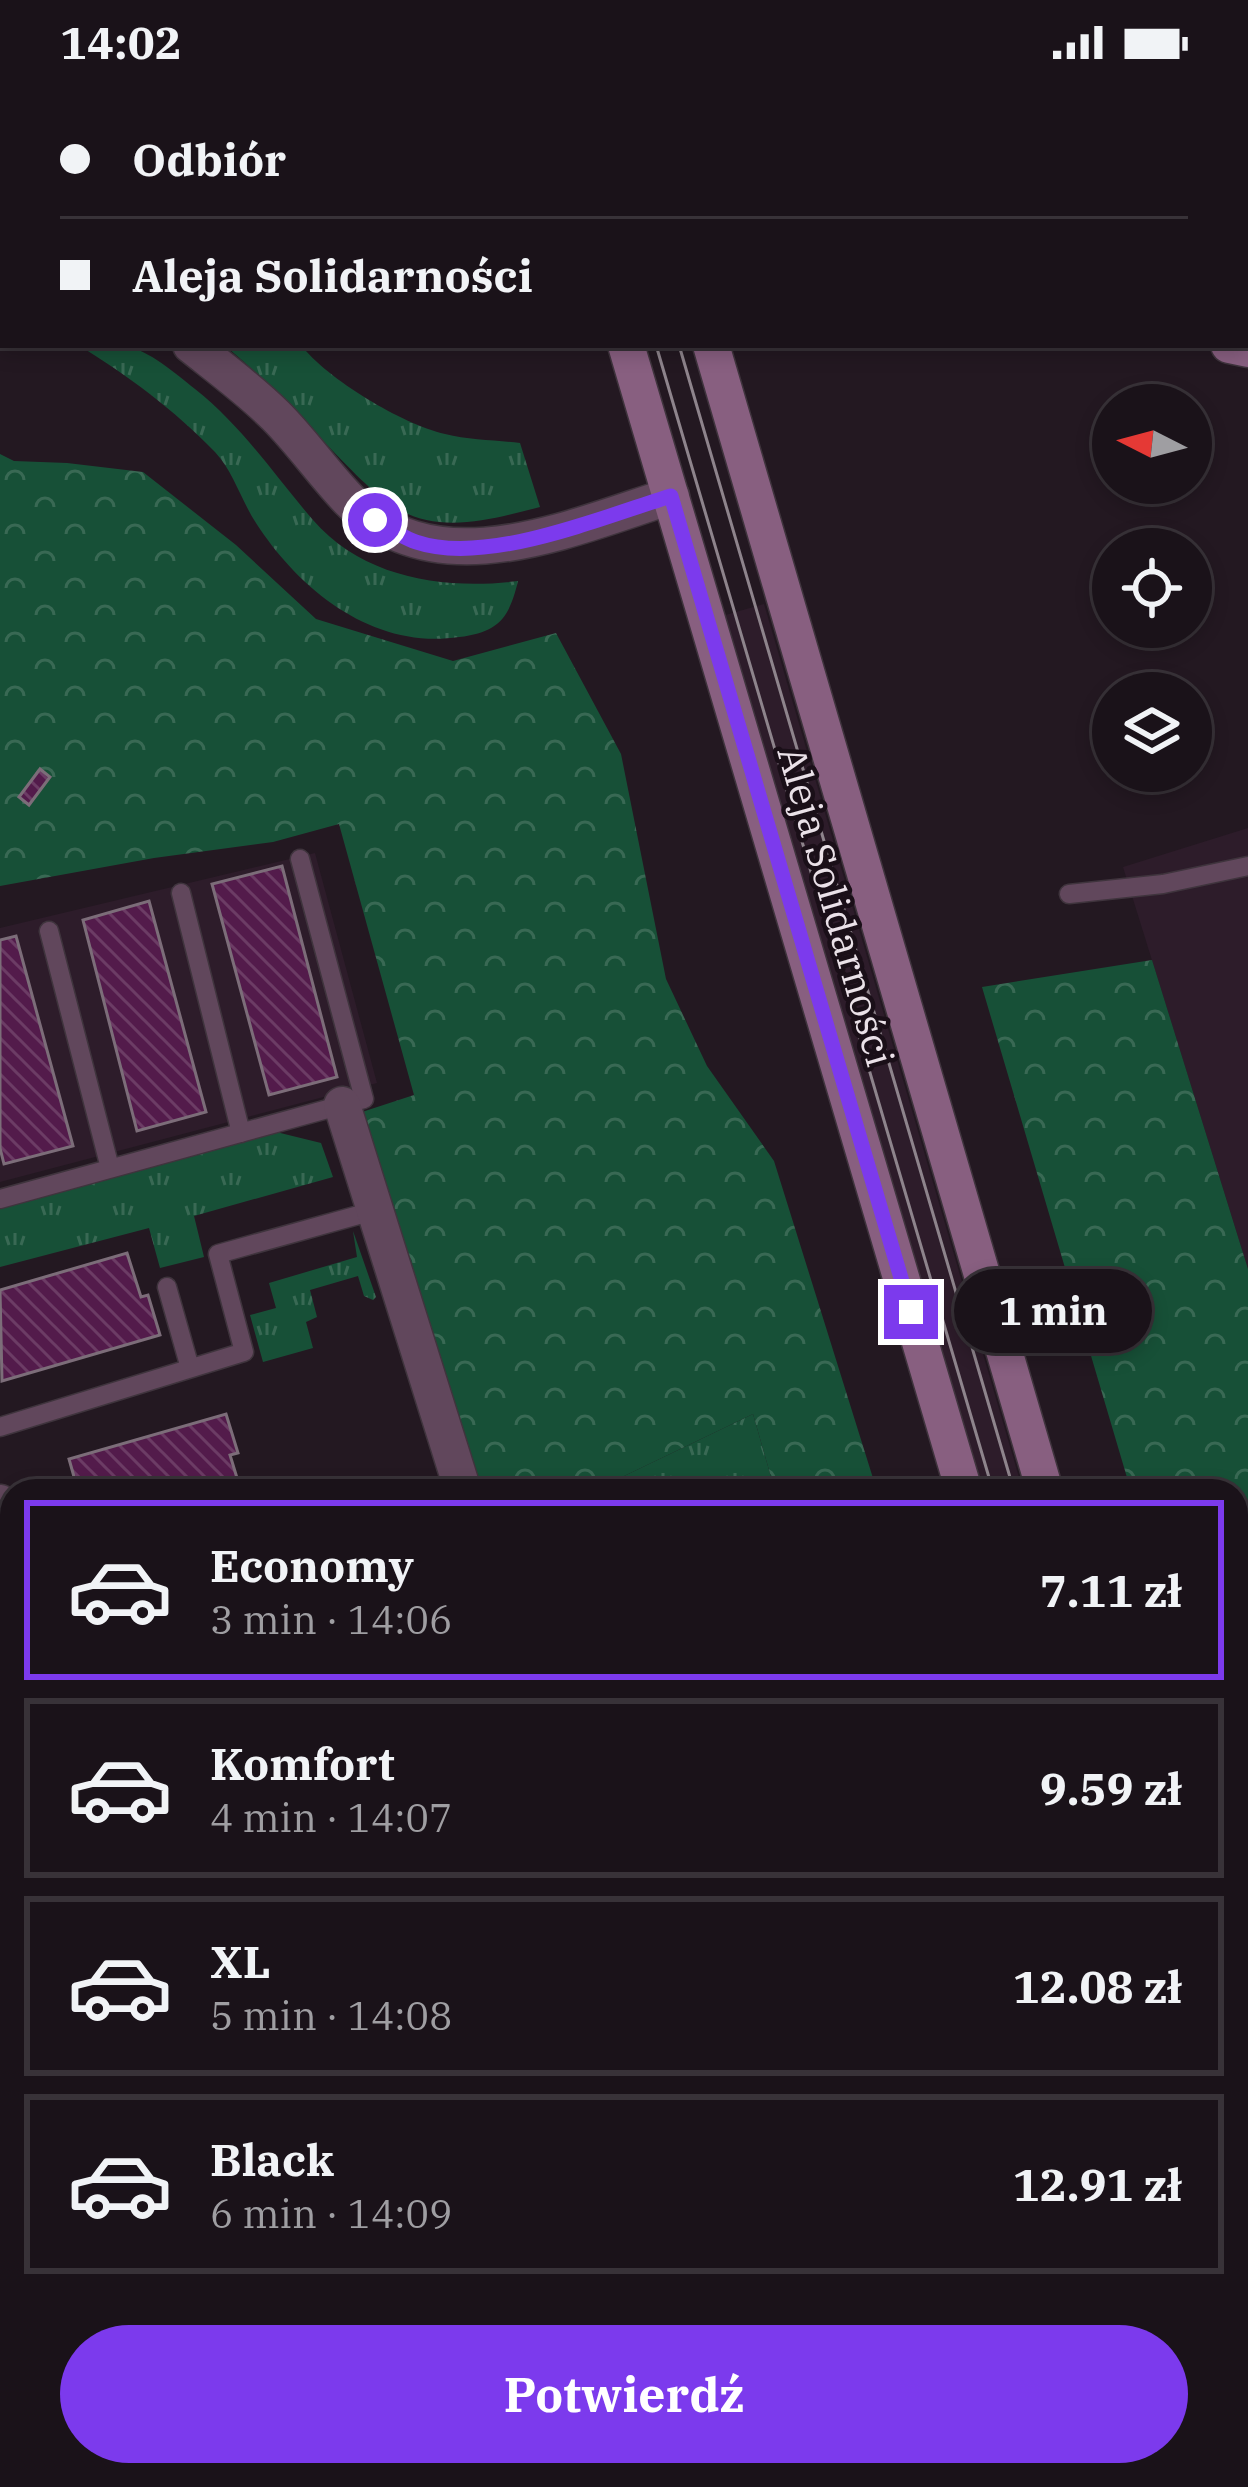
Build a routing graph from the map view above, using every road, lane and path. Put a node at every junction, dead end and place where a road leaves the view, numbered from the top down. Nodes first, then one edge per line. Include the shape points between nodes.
1 (195, 348) edge
2 (627, 348) edge
3 (712, 348) edge
4 (671, 496) junction
5 (300, 859) dead end
6 (1248, 866) edge
7 (181, 893) dead end
8 (1069, 894) dead end
9 (49, 931) dead end
10 (353, 1102) junction
11 (241, 1132) junction
12 (110, 1168) junction
13 (0, 1199) edge
14 (373, 1211) junction
15 (167, 1287) dead end
16 (190, 1368) junction
17 (0, 1427) edge
18 (459, 1479) edge
19 (960, 1479) edge
20 (1042, 1479) edge

1 - 4 street via 271,411 350,501 417,542 512,542
2 - 4 street, Aleja Solidarności
3 - 20 street, Aleja Solidarności
4 - 19 street, Aleja Solidarności
5 - 10 lane
6 - 8 lane
7 - 11 lane
9 - 12 lane
10 - 11 lane
10 - 14 street
11 - 12 lane
12 - 13 lane
14 - 16 lane via 218,1254 244,1352
14 - 18 street
15 - 16 lane
16 - 17 lane

